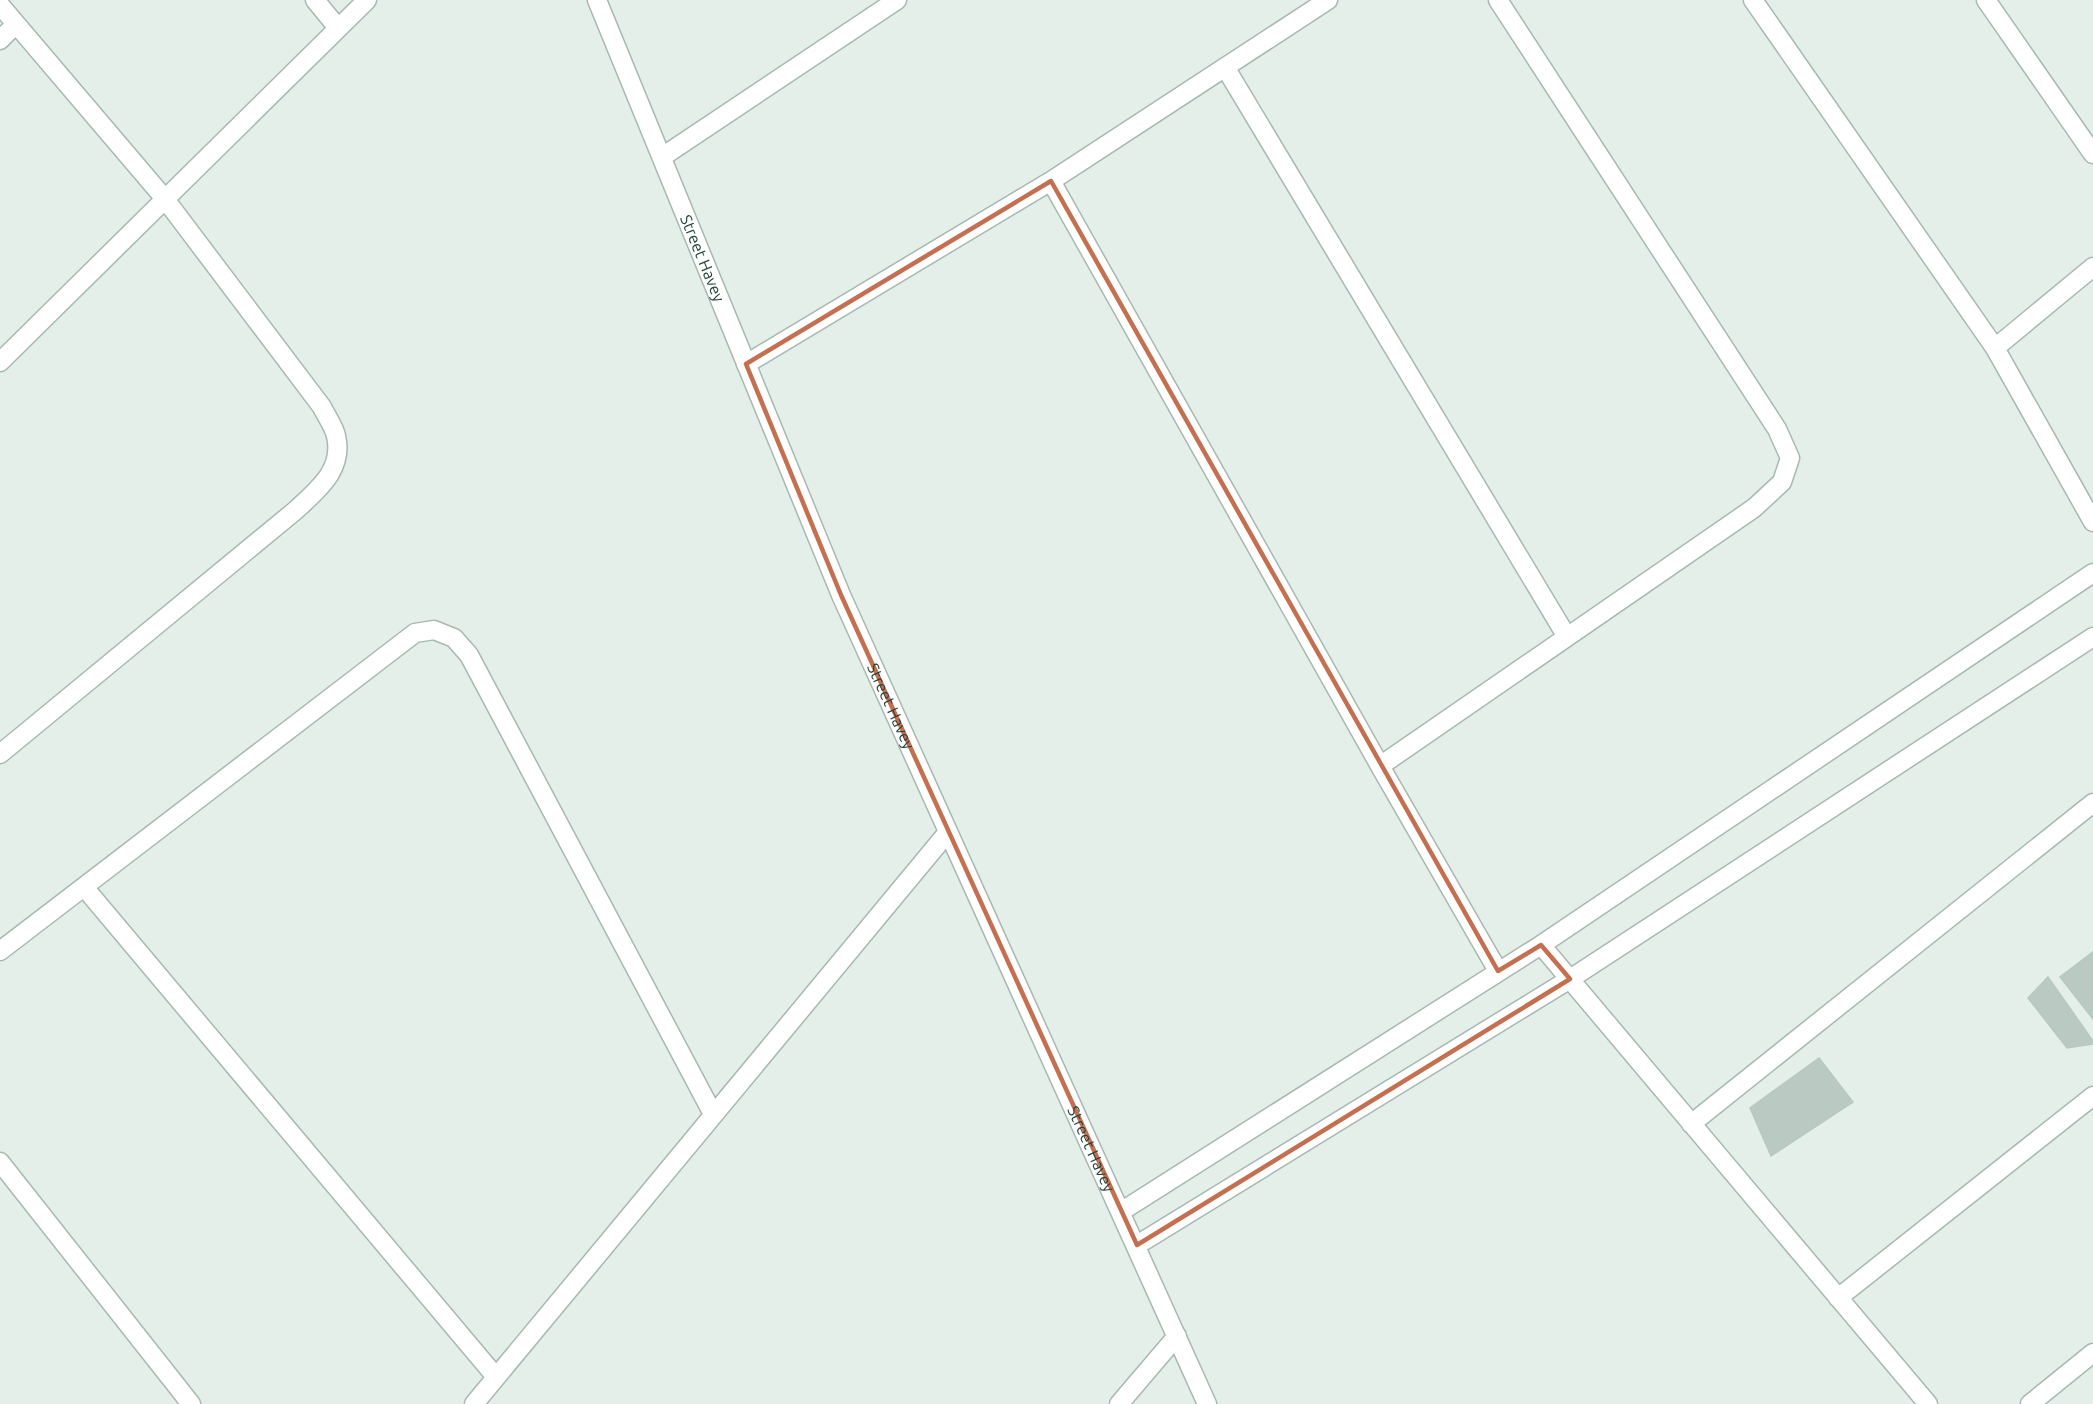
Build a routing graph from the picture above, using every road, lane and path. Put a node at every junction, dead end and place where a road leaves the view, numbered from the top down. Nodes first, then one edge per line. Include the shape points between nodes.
1 (315, 0) edge
2 (367, 0) edge
3 (597, 0) edge
4 (897, 0) edge
5 (1328, 0) edge
6 (1498, 0) edge
7 (1753, 0) edge
8 (1986, 0) edge
9 (0, 5) edge
10 (16, 24) junction
11 (338, 28) junction
12 (0, 39) edge
13 (1225, 67) junction
14 (2093, 154) edge
15 (662, 157) junction
16 (1051, 181) junction
17 (165, 199) junction
18 (2093, 267) edge
19 (1995, 348) junction
20 (0, 362) edge
21 (746, 364) junction
22 (2093, 522) edge
23 (2093, 573) edge
24 (1567, 637) junction
25 (2093, 637) edge
26 (0, 754) edge
27 (1380, 766) junction
28 (2093, 803) edge
29 (948, 832) junction
30 (84, 887) junction
31 (1541, 945) junction
32 (0, 951) edge
33 (1498, 971) junction
34 (1570, 979) junction
35 (2093, 1096) edge
36 (713, 1114) junction
37 (1691, 1124) junction
38 (0, 1162) edge
39 (1122, 1211) junction
40 (1137, 1245) junction
41 (1838, 1298) junction
42 (1177, 1336) junction
43 (2093, 1353) edge
44 (496, 1377) junction
45 (191, 1404) edge
46 (474, 1404) edge
47 (1119, 1404) edge
48 (1208, 1404) edge
49 (1928, 1404) edge
50 (2030, 1404) edge

1 - 11 street
2 - 11 street
3 - 15 street, Street Havey
4 - 15 street
5 - 13 street
6 - 24 street via 1777,429 1790,458 1782,482 1754,508
7 - 19 street
8 - 14 street
9 - 10 street
10 - 12 street
10 - 17 street
11 - 17 street
13 - 16 street
13 - 24 street
15 - 21 street, Street Havey
16 - 21 street
16 - 27 street
17 - 20 street
17 - 26 street via 322,407 336,436 336,461 328,480 296,510
18 - 19 street
19 - 22 street
21 - 29 street, Street Havey via 841,595
23 - 31 street
24 - 27 street
25 - 34 street
27 - 33 street
28 - 37 street
29 - 36 street
29 - 39 street, Street Havey
30 - 32 street
30 - 36 street via 415,633 434,630 454,639 469,655
30 - 44 street
31 - 33 street
31 - 34 street
33 - 39 street
34 - 37 street
34 - 40 street
35 - 41 street
36 - 44 street
37 - 41 street
38 - 45 street
39 - 40 street, Street Havey
40 - 42 street, Street Havey
41 - 49 street
42 - 47 street
42 - 48 street, Street Havey
43 - 50 street
44 - 46 street

